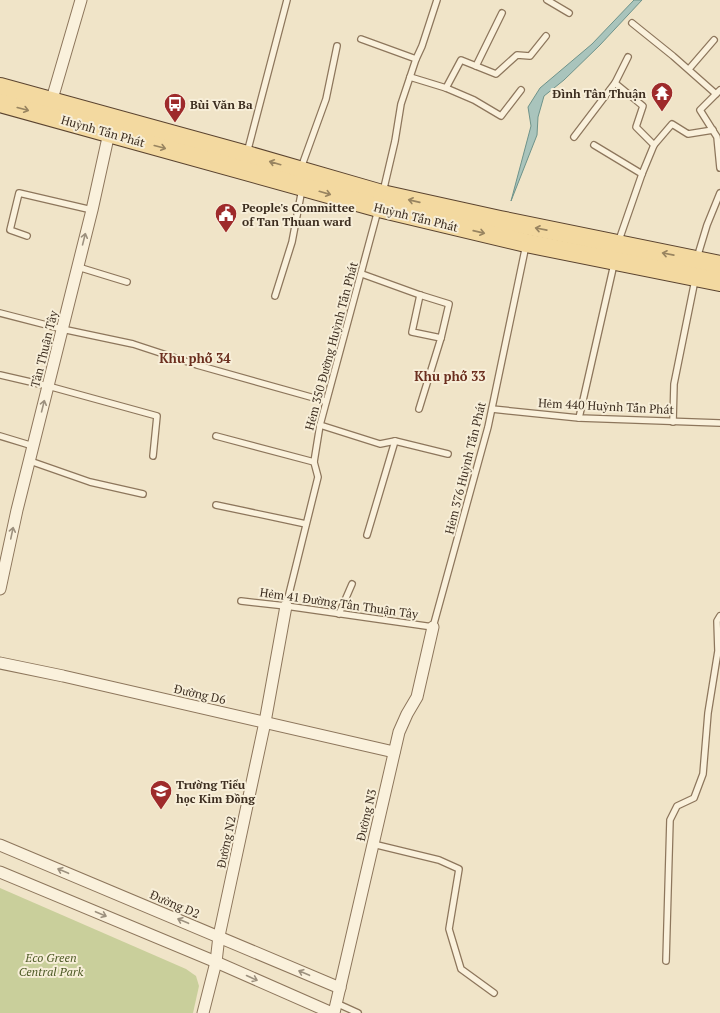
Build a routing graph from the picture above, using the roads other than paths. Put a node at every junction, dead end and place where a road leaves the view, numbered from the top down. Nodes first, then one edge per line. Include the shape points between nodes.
1 (82, 0) edge
2 (287, 0) edge
3 (437, 0) edge
4 (547, 0) edge
5 (502, 13) dead end
6 (568, 13) dead end
7 (632, 23) dead end
8 (546, 36) dead end
9 (361, 39) dead end
10 (714, 40) dead end
11 (337, 46) dead end
12 (628, 57) dead end
13 (416, 59) junction
14 (476, 66) junction
15 (689, 69) junction
16 (410, 77) junction
17 (615, 83) junction
18 (0, 87) edge
19 (446, 88) junction
20 (521, 90) dead end
21 (718, 92) edge
22 (0, 103) edge
23 (49, 108) junction
24 (713, 130) junction
25 (109, 133) junction
26 (574, 137) dead end
27 (594, 145) dead end
28 (654, 145) junction
29 (247, 155) junction
30 (720, 168) edge
31 (642, 174) junction
32 (301, 178) junction
33 (720, 193) edge
34 (381, 201) junction
35 (92, 210) junction
36 (27, 236) dead end
37 (526, 243) junction
38 (618, 244) junction
39 (646, 250) junction
40 (697, 260) junction
41 (615, 261) junction
42 (720, 264) edge
43 (78, 267) junction
44 (643, 267) junction
45 (362, 274) junction
46 (695, 277) junction
47 (127, 282) dead end
48 (720, 282) edge
49 (420, 295) junction
50 (275, 296) dead end
51 (0, 313) edge
52 (62, 329) junction
53 (440, 338) junction
54 (0, 375) edge
55 (48, 386) junction
56 (325, 401) junction
57 (420, 409) dead end
58 (492, 409) junction
59 (579, 418) junction
60 (673, 422) junction
61 (720, 423) edge
62 (320, 425) junction
63 (0, 436) edge
64 (216, 436) dead end
65 (395, 442) junction
66 (33, 446) junction
67 (448, 454) dead end
68 (153, 456) dead end
69 (30, 461) junction
70 (314, 462) junction
71 (143, 494) dead end
72 (216, 505) dead end
73 (306, 524) junction
74 (367, 535) dead end
75 (2, 571) edge
76 (352, 584) dead end
77 (0, 589) edge
78 (241, 601) dead end
79 (286, 606) junction
80 (339, 614) junction
81 (720, 616) edge
82 (433, 627) junction
83 (0, 663) edge
84 (265, 722) junction
85 (394, 752) junction
86 (373, 844) junction
87 (0, 845) edge
88 (0, 872) edge
89 (219, 936) junction
90 (666, 961) dead end
91 (216, 962) junction
92 (340, 988) junction
93 (494, 993) dead end
94 (334, 1010) edge
95 (203, 1013) edge
96 (358, 1013) edge

1 - 23 street
2 - 29 lane
3 - 13 lane, Hẻm 350 Đường Huỳnh Tấn Phát
4 - 6 lane
5 - 14 lane
7 - 15 lane
8 - 14 lane via 530,56 517,55 496,74
9 - 13 lane
10 - 15 lane
11 - 32 lane via 326,98
12 - 17 lane
13 - 16 lane, Hẻm 350 Đường Huỳnh Tấn Phát
14 - 19 lane via 461,60
15 - 21 lane
16 - 19 lane
16 - 34 lane, Hẻm 350 Đường Huỳnh Tấn Phát via 401,104
17 - 26 lane
17 - 28 lane via 643,106 636,127
18 - 23 main road, Huỳnh Tấn Phát
19 - 20 lane via 474,100 501,116
21 - 24 lane via 700,110
22 -> 23 main road, Huỳnh Tấn Phát
23 - 25 main road, Huỳnh Tấn Phát
23 - 29 main road, Huỳnh Tấn Phát
24 - 28 lane via 688,134 672,124
24 - 30 lane via 717,137
25 -> 32 main road, Huỳnh Tấn Phát
25 - 35 street, Tân Thuận Tây
27 - 31 lane
28 - 31 lane
32 -> 29 main road, Huỳnh Tấn Phát
31 - 38 lane
32 - 34 main road, Huỳnh Tấn Phát
32 - 50 lane via 292,242
33 - 40 lane
34 -> 37 main road, Huỳnh Tấn Phát
38 -> 34 main road, Huỳnh Tấn Phát via 500,220
34 - 45 lane, Hẻm 350 Đường Huỳnh Tấn Phát
35 - 36 lane via 19,193 10,230
43 -> 35 street, Tân Thuận Tây
37 - 41 main road, Huỳnh Tấn Phát
37 - 58 lane, Hẻm 376 Huỳnh Tấn Phát
38 - 39 main road, Huỳnh Tấn Phát
40 -> 39 main road, Huỳnh Tấn Phát
39 - 44 main road
40 - 42 main road, Huỳnh Tấn Phát
41 - 44 main road, Huỳnh Tấn Phát
41 - 59 lane
43 - 47 lane
43 - 52 street, Tân Thuận Tây
44 - 46 main road, Huỳnh Tấn Phát
45 - 49 lane
45 - 56 lane, Hẻm 350 Đường Huỳnh Tấn Phát
46 - 48 main road, Huỳnh Tấn Phát
46 - 60 lane via 674,384
49 - 53 lane via 449,304
49 - 53 lane via 412,332
51 - 52 lane
52 - 55 street, Tân Thuận Tây
52 - 56 lane via 133,344
53 - 57 lane
54 - 55 lane
66 -> 55 street, Tân Thuận Tây
55 - 68 lane via 157,416
56 - 62 lane, Hẻm 350 Đường Huỳnh Tấn Phát
58 - 59 lane, Hẻm 440 Huỳnh Tấn Phát
58 - 82 lane, Hẻm 376 Huỳnh Tấn Phát
59 - 60 lane, Hẻm 440 Huỳnh Tấn Phát
60 - 61 lane, Hẻm 440 Huỳnh Tấn Phát
62 - 65 lane via 380,444
62 - 70 lane, Hẻm 350 Đường Huỳnh Tấn Phát
63 - 66 lane
64 - 70 lane
65 - 67 lane
65 - 74 lane
66 - 69 street, Tân Thuận Tây
69 - 71 lane via 90,482
75 -> 69 street, Tân Thuận Tây
70 - 73 lane, Hẻm 350 Đường Huỳnh Tấn Phát via 318,477
72 - 73 lane
73 - 79 lane, Hẻm 350 Đường Huỳnh Tấn Phát
75 - 77 street, Tân Thuận Tây
76 - 80 lane
78 - 79 lane, Hẻm 41 Đường Tân Thuận Tây
79 - 80 lane, Hẻm 41 Đường Tân Thuận Tây
79 - 84 street, Đường N2
80 - 82 lane, Hẻm 41 Đường Tân Thuận Tây
81 - 90 lane via 717,621 718,651 708,713 703,774 694,798 677,806 670,820
82 - 85 street, Đường N3 via 417,697 399,732
83 - 84 street, Đường D6
84 - 85 street, Đường D6
84 - 89 street, Đường N2
85 - 86 street, Đường N3
86 - 92 street, Đường N3
86 - 93 lane via 439,860 459,869 449,929 460,968
89 -> 87 street, Đường D2
88 -> 91 street
89 - 91 street, Đường N2
92 -> 89 street, Đường D2
91 -> 94 street
91 - 95 street, Đường N2
92 - 94 street, Đường N3
94 - 96 lane

